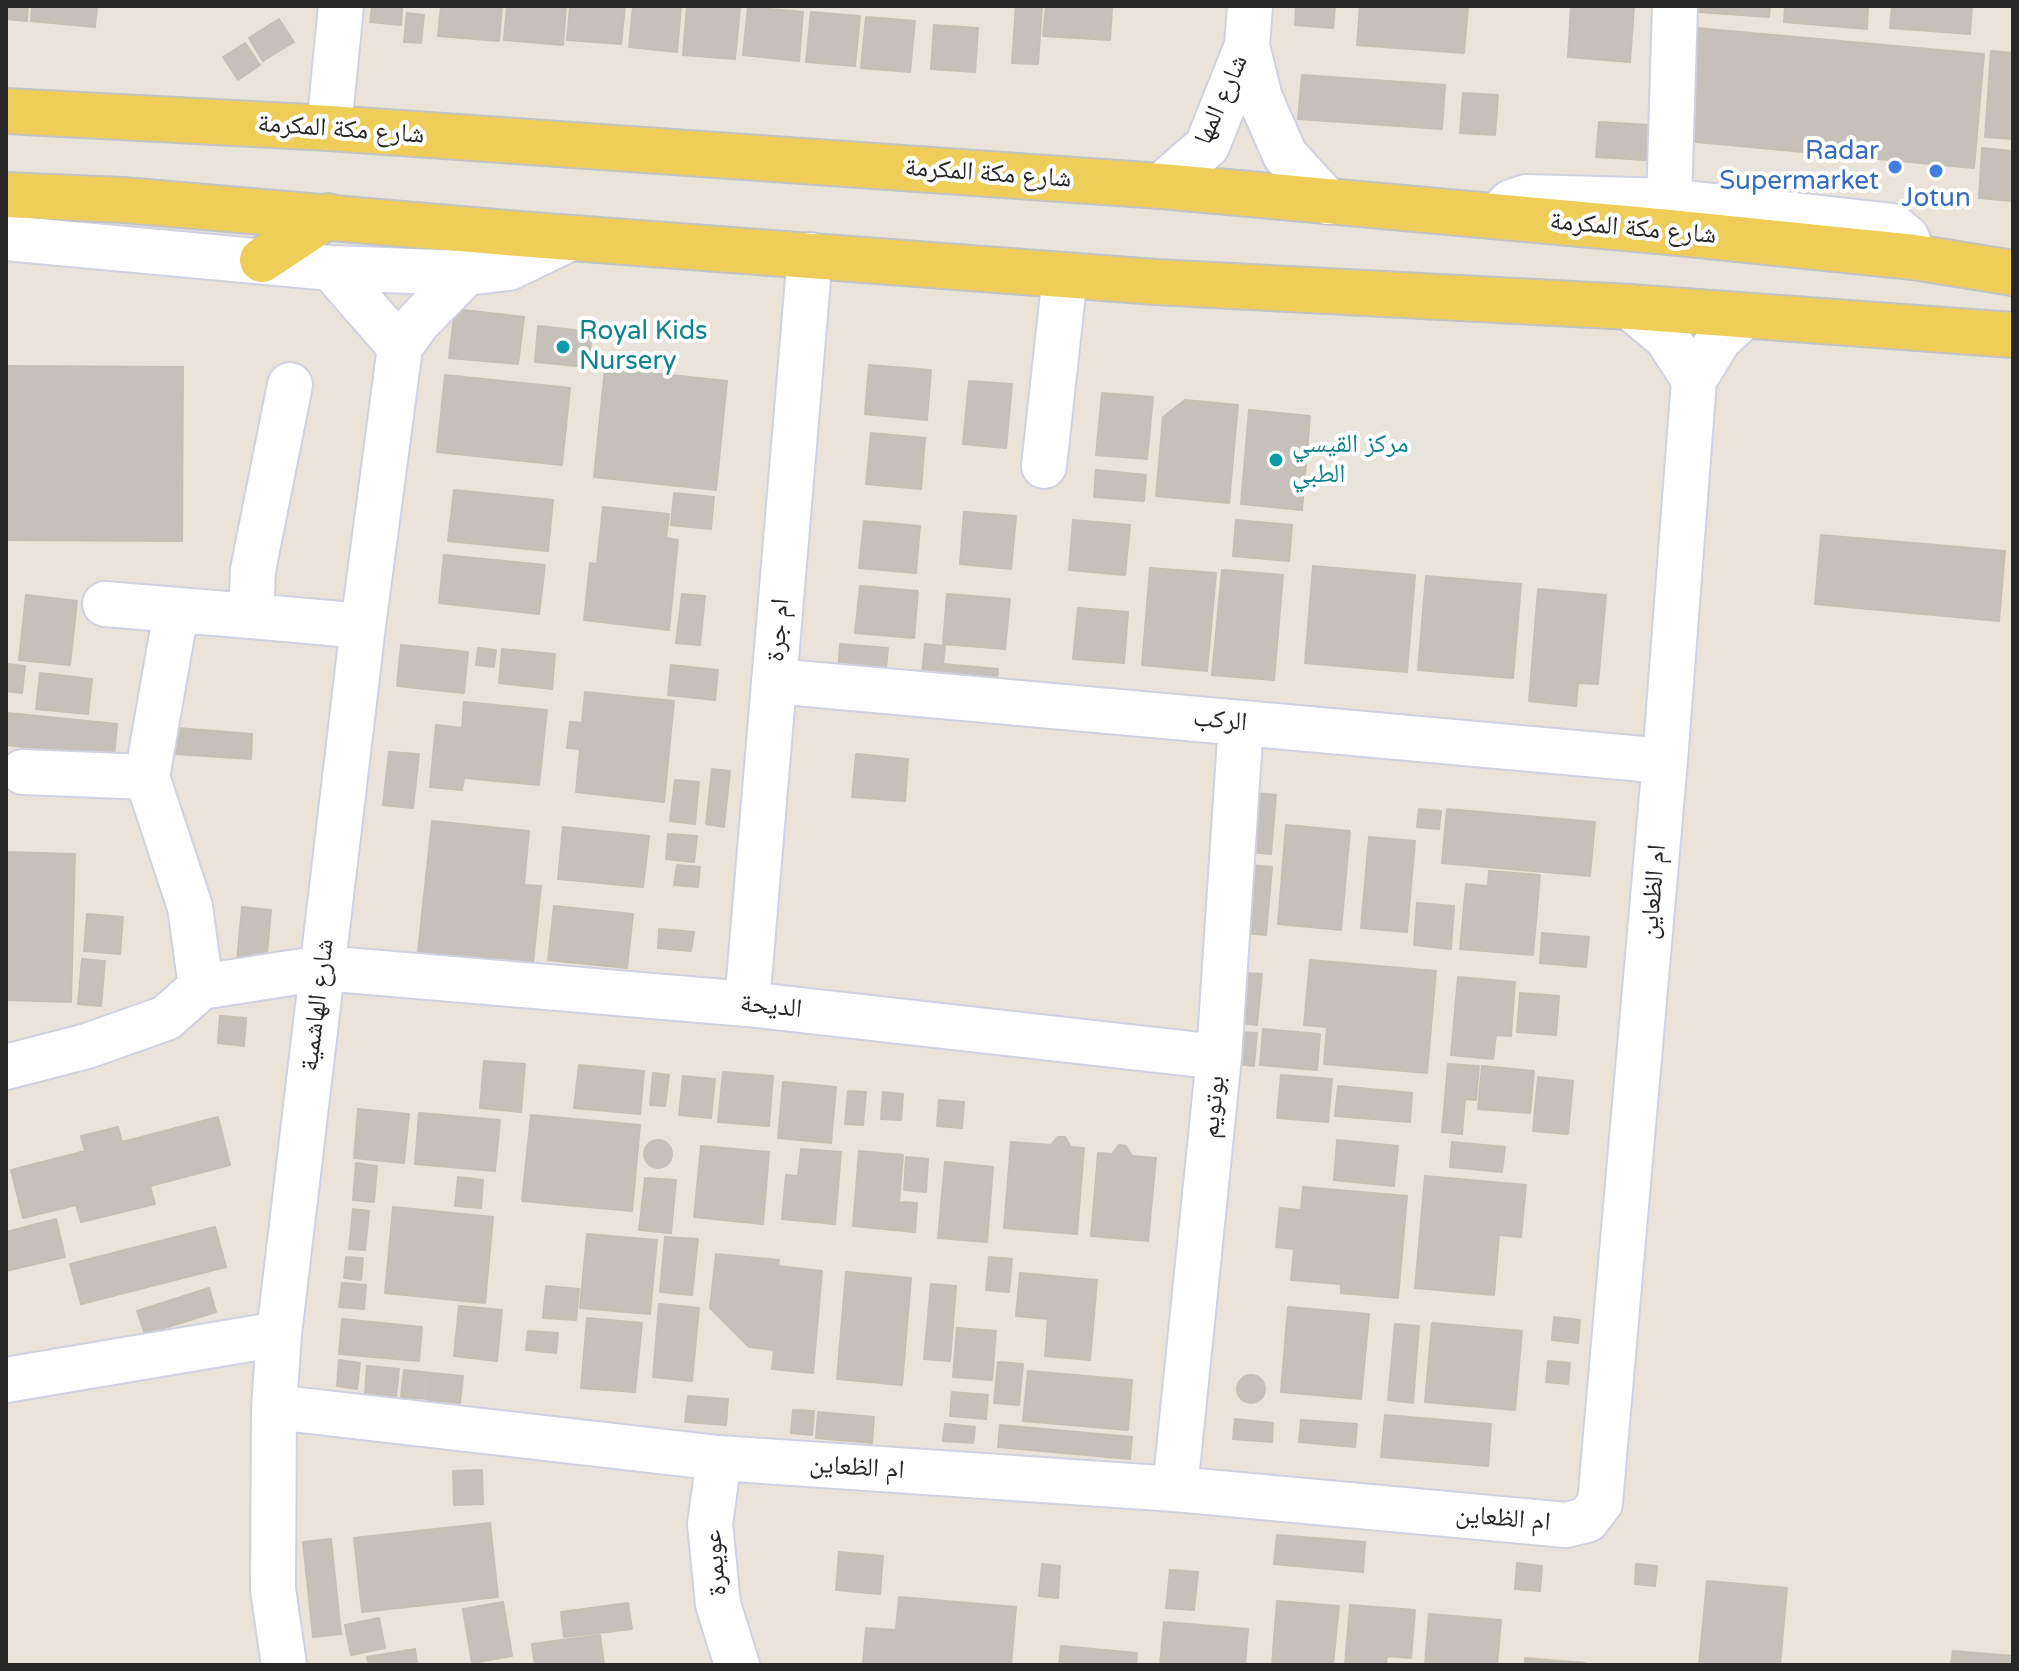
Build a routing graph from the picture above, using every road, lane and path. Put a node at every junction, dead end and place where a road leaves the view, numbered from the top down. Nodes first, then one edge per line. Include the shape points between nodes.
1 (341, 6) edge
2 (1675, 6) edge
3 (1248, 26) edge
4 (6, 111) edge
5 (329, 128) junction
6 (1161, 186) junction
7 (6, 195) edge
8 (1328, 202) junction
9 (328, 216) junction
10 (1669, 216) junction
11 (6, 238) edge
12 (571, 238) junction
13 (810, 255) junction
14 (2013, 259) edge
15 (262, 260) junction
16 (1967, 267) junction
17 (331, 268) junction
18 (466, 273) junction
19 (2013, 273) edge
20 (1065, 275) junction
21 (1630, 307) junction
22 (1744, 316) junction
23 (1919, 330) junction
24 (2013, 335) edge
25 (400, 347) junction
26 (2013, 357) edge
27 (1694, 380) junction
28 (290, 385) dead end
29 (1044, 466) dead end
30 (105, 604) dead end
31 (176, 612) junction
32 (251, 616) junction
33 (363, 626) junction
34 (774, 681) junction
35 (1241, 723) junction
36 (1665, 761) junction
37 (23, 772) dead end
38 (147, 777) junction
39 (322, 968) junction
40 (201, 987) junction
41 (747, 1004) junction
42 (1219, 1057) junction
43 (6, 1067) edge
44 (279, 1334) junction
45 (6, 1380) edge
46 (274, 1407) junction
47 (719, 1458) junction
48 (1175, 1489) junction
49 (284, 1665) edge
50 (737, 1665) edge

1 - 5 street
2 - 10 street
3 - 6 street, شارع المها via 1207,146
3 - 8 street, شارع المها via 1260,98 1285,155
4 - 5 main road, شارع مكة المكرمة
5 - 6 main road, شارع مكة المكرمة
6 - 8 main road, شارع مكة المكرمة
7 - 9 main road
8 - 10 main road, شارع مكة المكرمة via 1497,216
9 - 12 main road
9 - 15 main road
10 - 16 main road, شارع مكة المكرمة
11 - 15 street
12 - 13 main road
12 - 18 street via 509,268
13 - 20 main road
13 - 34 street, ام جرة
14 - 16 street, شارع مكة المكرمة
15 - 17 street
16 - 19 main road, شارع مكة المكرمة
17 - 18 street
17 - 25 street
18 - 25 street
20 - 21 main road
20 - 29 street
21 - 22 main road
21 - 27 street via 1667,338
22 - 23 main road
22 - 27 street, ام الظعاين via 1719,339
23 - 24 main road
23 - 26 street
25 - 33 street, شارع الهاشمية
27 - 36 street, ام الظعاين
28 - 32 street via 253,570
30 - 31 street
31 - 32 street
31 - 38 street
32 - 33 street
33 - 39 street, شارع الهاشمية
34 - 35 street, الركب
34 - 41 street, ام جرة
35 - 36 street, الركب
35 - 42 street, بوتويم
36 - 48 street, ام الظعاين via 1600,1503 1595,1512 1587,1520 1566,1525
37 - 38 street
38 - 40 street via 190,907
39 - 40 street, الديحة
39 - 41 street, الديحة
39 - 44 street, شارع الهاشمية
40 - 43 street via 166,1018
41 - 42 street, الديحة
42 - 48 street, بوتويم
44 - 45 street
44 - 46 street, شارع الهاشمية
46 - 47 street, ام الظعاين
46 - 49 street, شارع الهاشمية via 273,1589
47 - 48 street, ام الظعاين
47 - 50 street, عويمرة via 710,1524 718,1604

